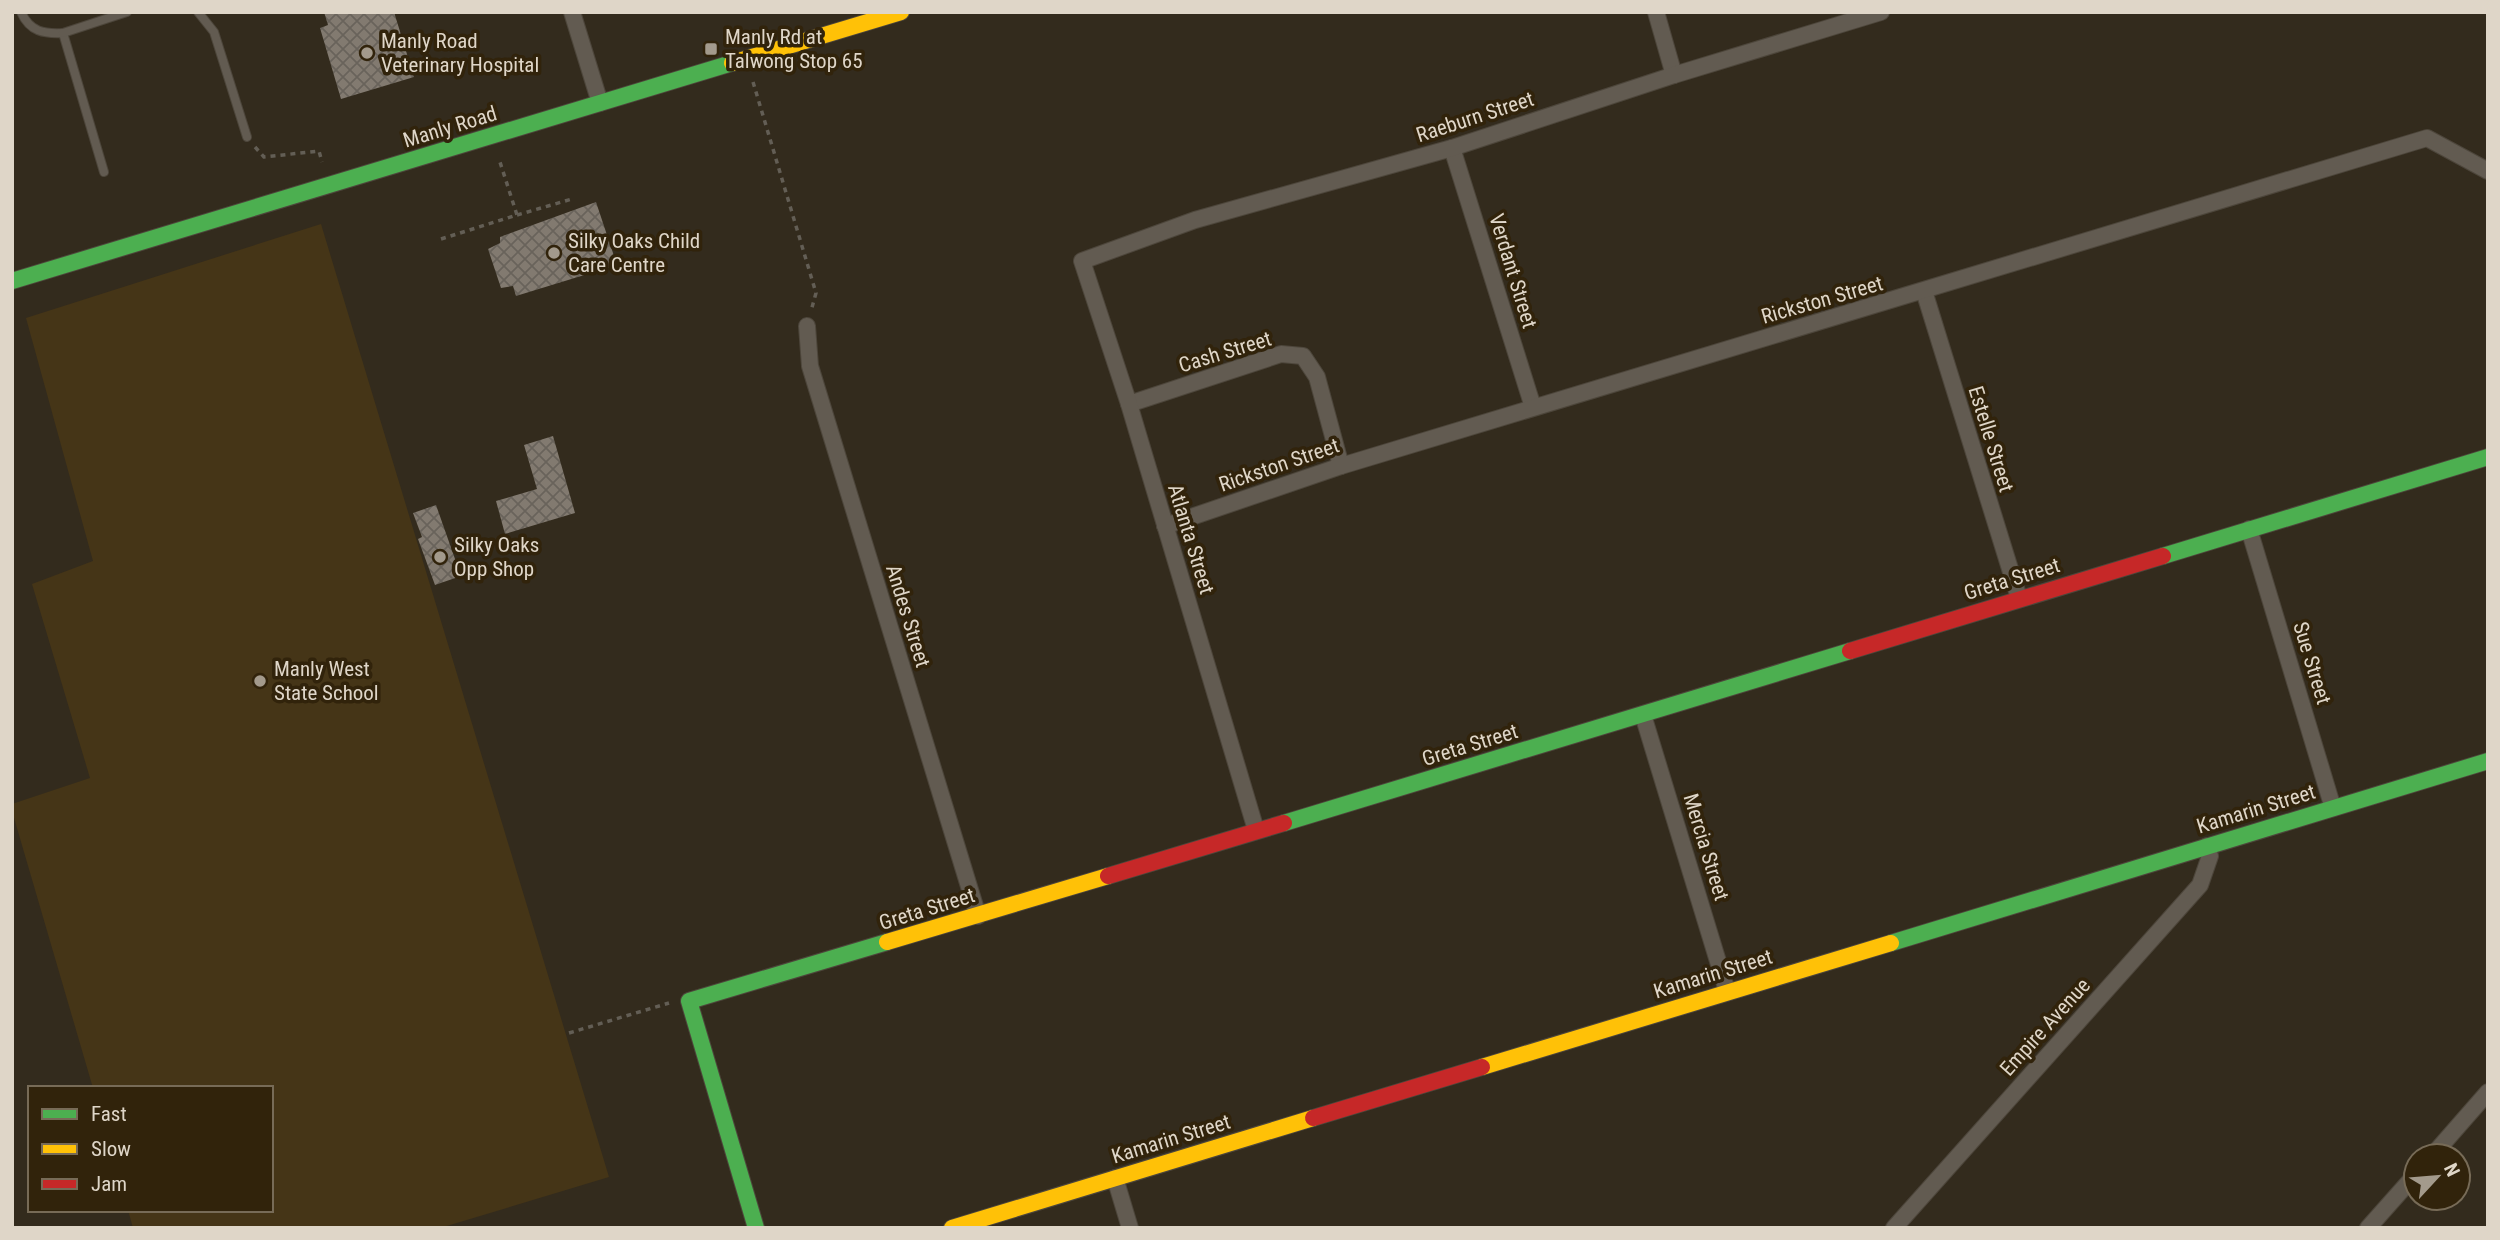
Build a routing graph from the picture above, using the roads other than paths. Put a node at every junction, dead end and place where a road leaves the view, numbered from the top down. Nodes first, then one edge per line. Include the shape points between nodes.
1 (22, 12) edge
2 (127, 12) edge
3 (198, 12) edge
4 (572, 12) edge
5 (901, 12) edge
6 (1656, 12) edge
7 (1881, 12) edge
8 (63, 33) junction
9 (1675, 75) junction
10 (600, 103) junction
11 (247, 137) road end
12 (1452, 148) junction
13 (2488, 171) edge
14 (104, 172) dead end
15 (1082, 261) joint
16 (12, 281) edge
17 (1924, 291) junction
18 (807, 326) road end
19 (1129, 404) junction
20 (1533, 407) junction
21 (2488, 457) edge
22 (1341, 466) junction
23 (1165, 526) junction
24 (2249, 529) junction
25 (2018, 598) junction
26 (1643, 715) junction
27 (2488, 761) edge
28 (2333, 808) junction
29 (1256, 830) junction
30 (2207, 846) junction
31 (978, 916) junction
32 (1727, 991) junction
33 (2488, 1092) edge
34 (2444, 1142) edge
35 (1115, 1178) junction
36 (2402, 1190) edge
37 (756, 1228) edge
38 (952, 1228) edge
39 (1130, 1228) edge
40 (1894, 1228) edge
41 (2368, 1228) edge

1 - 8 lane via 33,29
2 - 8 lane
3 - 11 lane via 214,32
4 - 10 street
5 - 10 street, Manly Road
6 - 9 street
7 - 9 street, Raeburn Street
8 - 14 lane
9 - 12 street, Raeburn Street
10 - 16 street, Manly Road
12 - 15 street, Raeburn Street via 1195,219
12 - 20 street, Verdant Street
13 - 17 street, Rickston Street via 2427,138
15 - 19 street, Atlanta Street
17 - 20 street, Rickston Street
17 - 25 street, Estelle Street
18 - 31 street, Andes Street via 810,366
19 - 22 street, Cash Street via 1282,354 1303,356 1317,377
19 - 23 street, Atlanta Street
20 - 22 street, Rickston Street
21 - 24 street, Greta Street
22 - 23 street, Rickston Street
23 - 29 street, Atlanta Street
24 - 25 street, Greta Street
24 - 28 street, Sue Street
25 - 26 street, Greta Street
26 - 29 street, Greta Street
26 - 32 street, Mercia Street
27 - 28 street, Kamarin Street
28 - 30 street, Kamarin Street
29 - 31 street, Greta Street
30 - 32 street, Kamarin Street
30 - 40 street, Empire Avenue via 2210,856 2200,886
31 - 37 street, Greta Street via 689,1001
32 - 35 street, Kamarin Street
33 - 34 street
35 - 38 street, Kamarin Street
35 - 39 street
36 - 41 street

